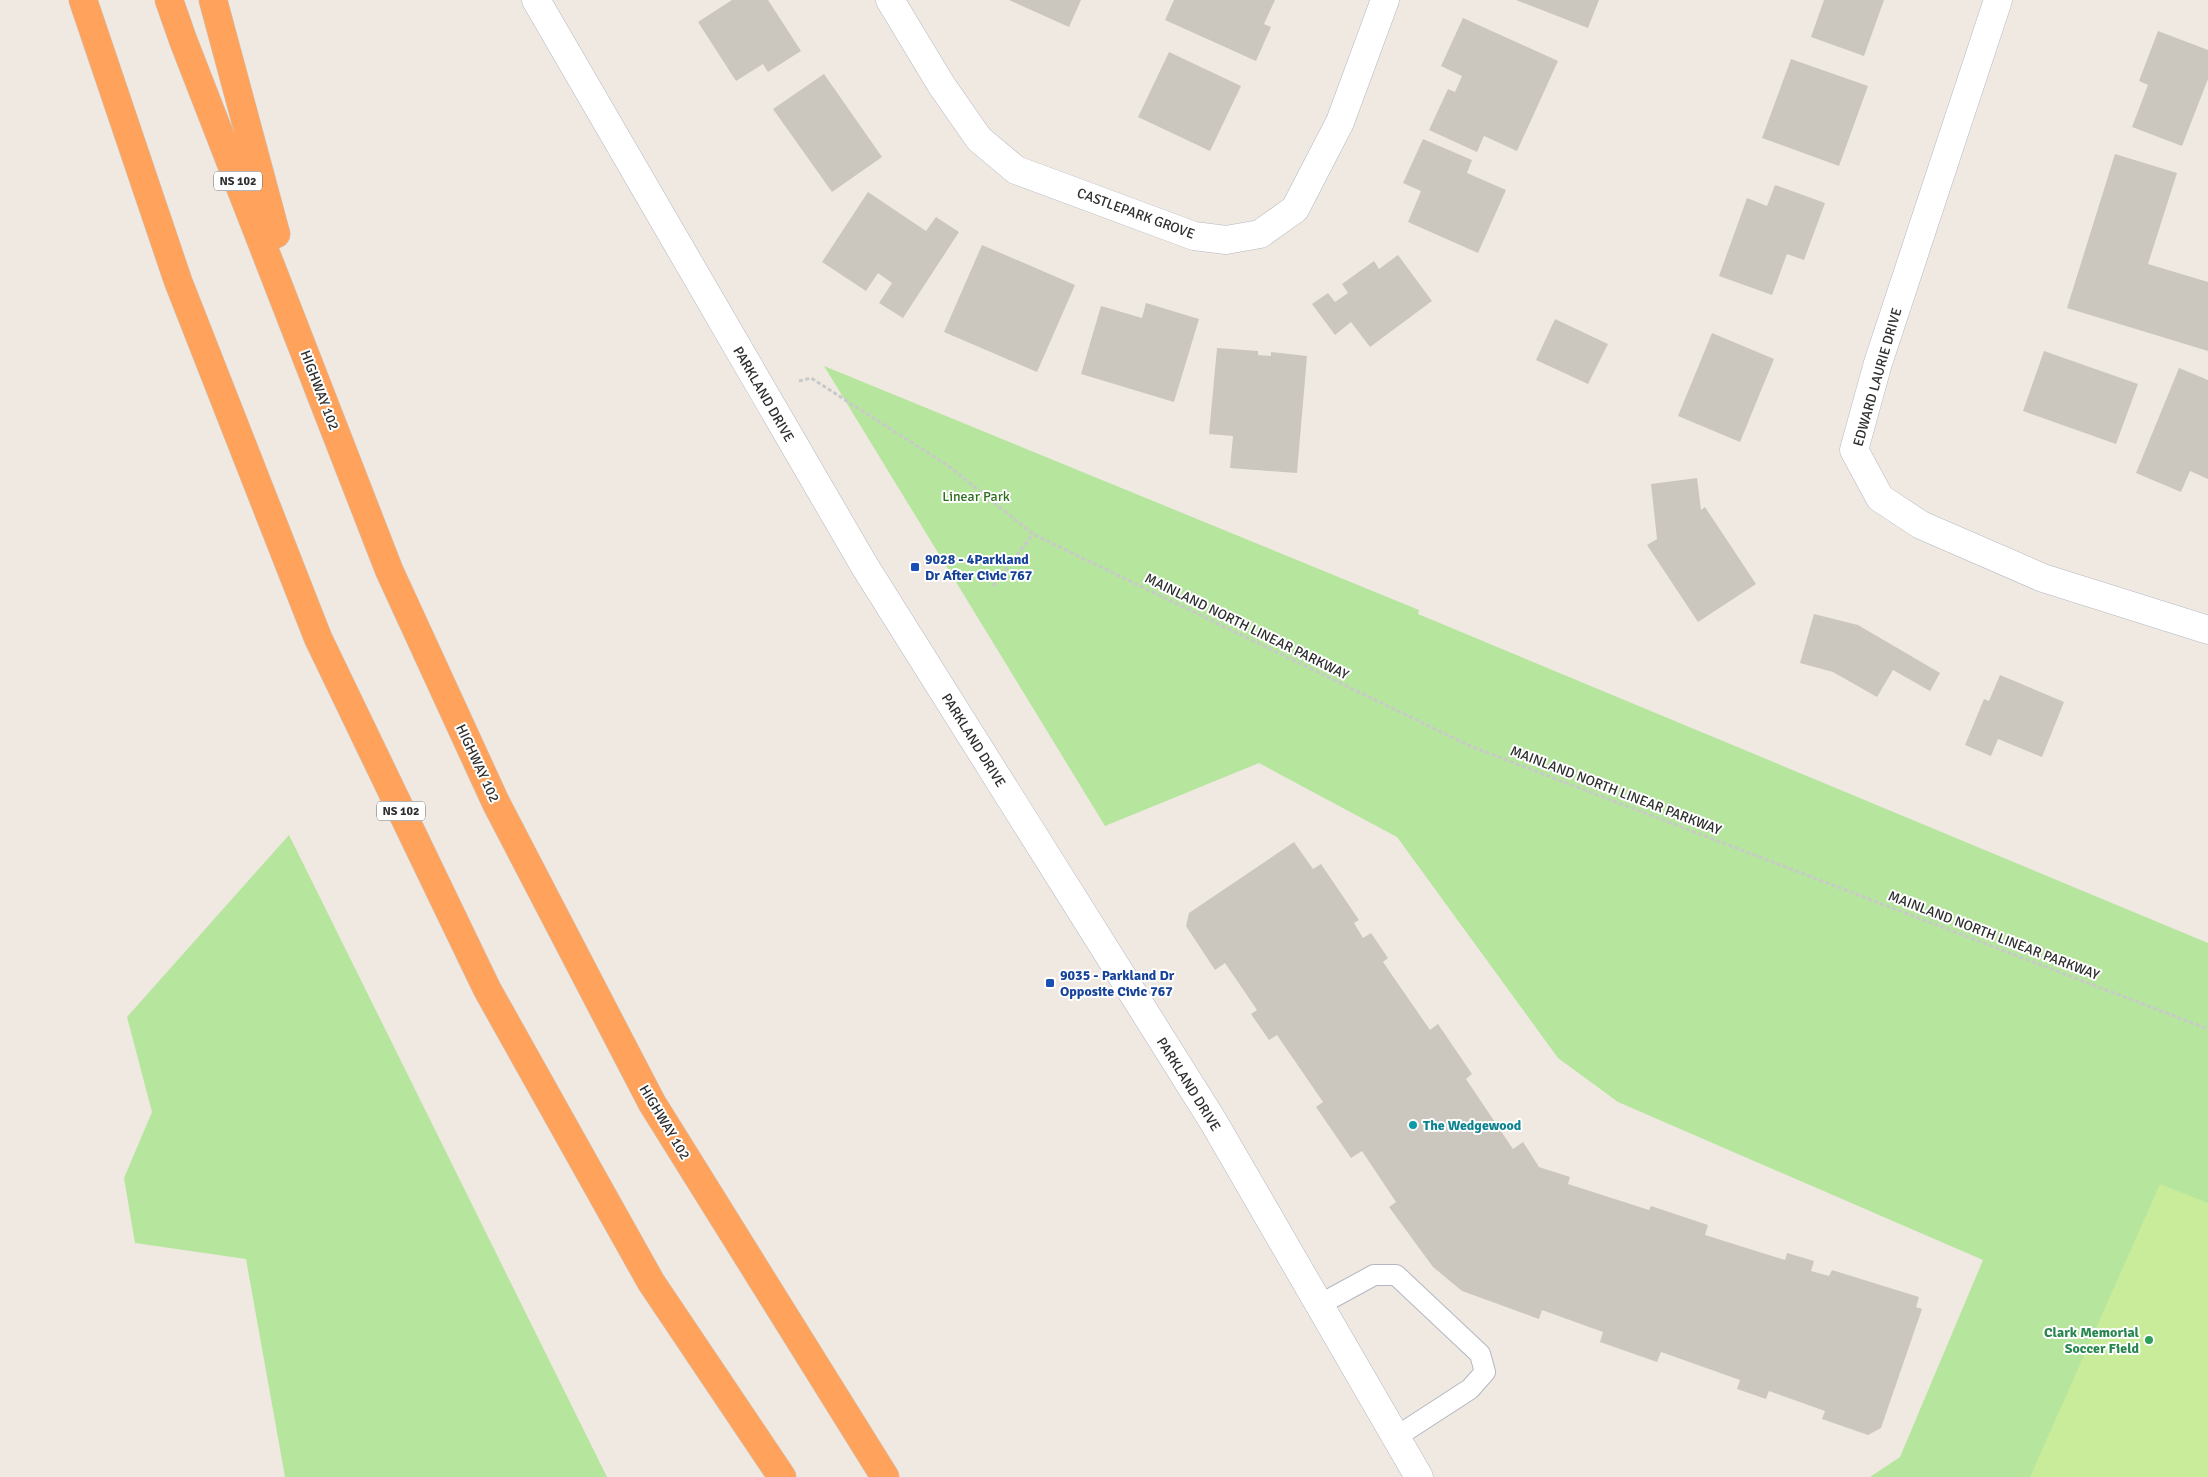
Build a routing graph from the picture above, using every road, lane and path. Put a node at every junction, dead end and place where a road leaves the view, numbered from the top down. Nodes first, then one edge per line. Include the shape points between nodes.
1 (74, 0) edge
2 (83, 0) edge
3 (169, 0) edge
4 (213, 0) edge
5 (536, 0) edge
6 (890, 0) edge
7 (1385, 0) edge
8 (1998, 0) edge
9 (115, 98) junction
10 (310, 361) junction
11 (762, 391) junction
12 (1033, 534) junction
13 (993, 586) dead end
14 (2208, 630) edge
15 (2208, 1029) edge
16 (1319, 1305) junction
17 (1396, 1437) junction
18 (782, 1477) edge
19 (885, 1477) edge
20 (1419, 1477) edge

1 - 9 highway
2 - 9 highway, NS 102
3 - 10 highway, HIGHWAY 102 / NS 102
4 - 10 highway
5 - 11 street, PARKLAND DRIVE
6 - 7 street, CASTLEPARK GROVE via 978,139 1016,170 1194,236 1226,240 1260,234 1295,209 1340,122
8 - 14 street, EDWARD LAURIE DRIVE via 1878,363 1854,450 1880,498 1921,525 2043,578
9 - 18 highway, NS 102 via 178,281 318,638 487,989 651,1282
10 - 19 highway, HIGHWAY 102 / NS 102 via 389,570 496,803 652,1103
11 - 12 path, MAINLAND NORTH LINEAR PARKWAY via 811,378 950,467
11 - 16 street, PARKLAND DRIVE via 864,565 1212,1121
12 - 13 path
12 - 15 path, MAINLAND NORTH LINEAR PARKWAY via 1470,746
16 - 17 street, PARKLAND DRIVE
16 - 17 lane via 1374,1275 1396,1275 1480,1354 1485,1372 1470,1389
17 - 20 street, PARKLAND DRIVE

